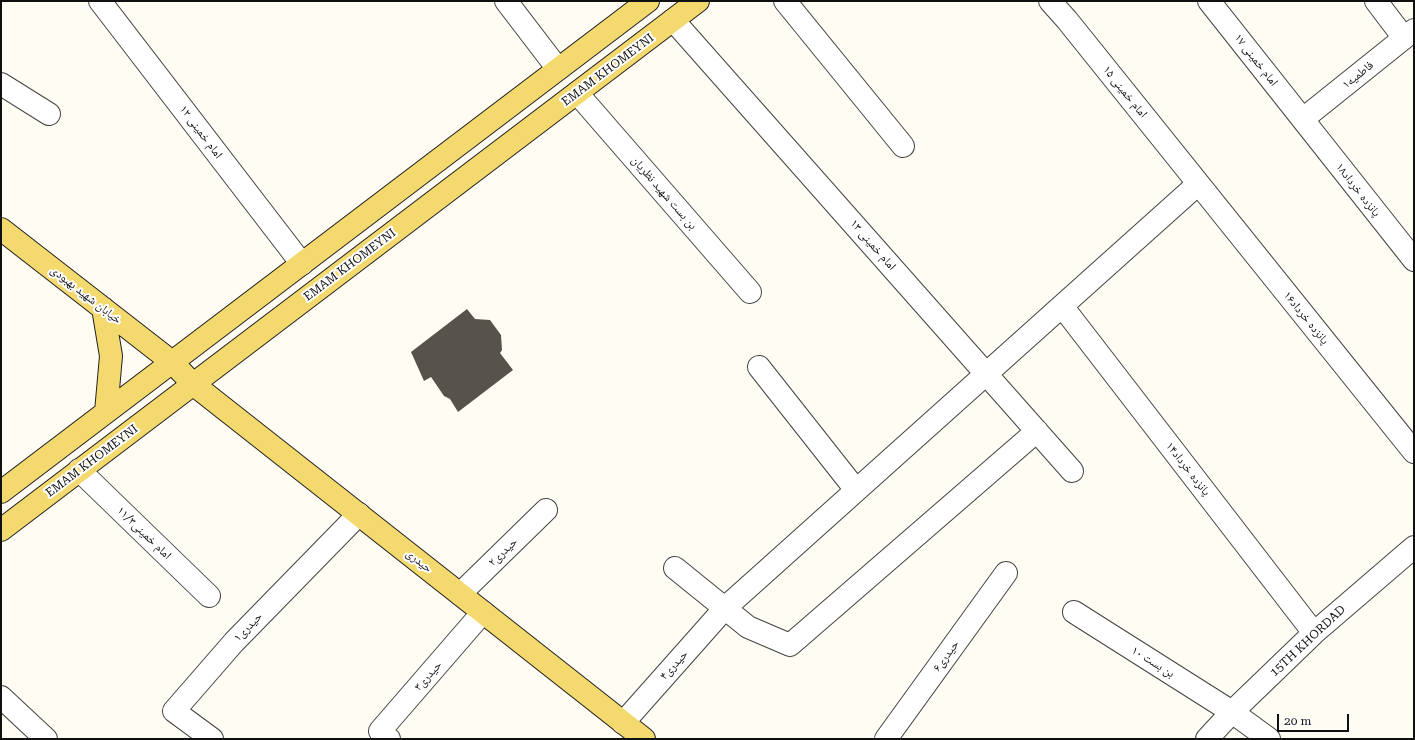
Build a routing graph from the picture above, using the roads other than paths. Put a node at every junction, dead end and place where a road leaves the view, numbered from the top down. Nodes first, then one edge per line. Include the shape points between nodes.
1 (100, 1) edge
2 (506, 1) edge
3 (698, 1) edge
4 (785, 1) edge
5 (1050, 1) edge
6 (1210, 1) edge
7 (1376, 1) edge
8 (643, 2) edge
9 (673, 20) junction
10 (1409, 34) edge
11 (558, 69) junction
12 (1, 84) edge
13 (577, 93) junction
14 (49, 114) dead end
15 (1303, 119) junction
16 (903, 146) dead end
17 (1198, 184) junction
18 (1, 229) edge
19 (1414, 260) edge
20 (302, 264) junction
21 (750, 292) dead end
22 (1062, 306) junction
23 (103, 308) junction
24 (172, 362) junction
25 (759, 367) dead end
26 (986, 374) junction
27 (193, 384) junction
28 (106, 412) junction
29 (1037, 431) junction
30 (1414, 452) edge
31 (79, 470) junction
32 (1072, 471) dead end
33 (856, 490) junction
34 (1, 492) edge
35 (546, 510) dead end
36 (359, 514) junction
37 (1, 530) edge
38 (1414, 547) edge
39 (675, 568) dead end
40 (1006, 573) dead end
41 (460, 594) junction
42 (209, 596) dead end
43 (725, 608) junction
44 (483, 612) junction
45 (1074, 612) dead end
46 (1314, 633) junction
47 (1, 697) edge
48 (1232, 712) junction
49 (623, 723) junction
50 (46, 739) edge
51 (212, 739) edge
52 (389, 739) edge
53 (644, 739) edge
54 (886, 739) edge
55 (1207, 739) edge
56 (1269, 739) edge

1 - 20 street, امام خمینی ۱۲
2 - 11 street
3 - 9 main road, EMAM KHOMEYNI
4 - 16 street
5 - 17 street, امام خمینی ۱۵
6 - 15 street, امام خمینی ۱۷
7 - 10 street
8 - 11 main road
9 - 13 main road, EMAM KHOMEYNI
9 - 26 street, امام خمینی ۱۳
10 - 15 street, فاطمیه۱
11 - 20 main road
12 - 14 street
13 - 21 street, بن بست شهید نظریان
13 - 27 main road, EMAM KHOMEYNI
15 - 19 street, پانزده خرداد۱۸
17 - 22 street, حیدری۴
17 - 30 street, پانزده خرداد۱۶
18 - 23 main road, خیابان شهید بهبودی
20 - 24 main road
22 - 26 street, حیدری۴
22 - 46 street, پانزده خرداد۱۴
23 - 24 main road, خیابان شهید بهبودی
23 - 28 main road via 111,356
24 - 27 main road, خیابان شهید بهبودی
24 - 28 main road
25 - 33 street
26 - 29 street, امام خمینی ۱۳
26 - 33 street, حیدری۴
27 - 31 main road, EMAM KHOMEYNI
27 - 36 main road, حیدری
28 - 34 main road
29 - 32 street, امام خمینی ۱۳
29 - 43 street via 790,645 748,627
31 - 37 main road, EMAM KHOMEYNI
31 - 42 street, امام خمینی۱۱/۳
33 - 43 street, حیدری۴
35 - 41 street, حیدری۲
36 - 41 main road, حیدری
36 - 51 street, حیدری۱ via 234,642 174,711
38 - 46 street, 15TH KHORDAD
39 - 43 street
40 - 54 street, حیدری۶
41 - 44 main road, حیدری
43 - 49 street, حیدری۴
44 - 49 main road, حیدری
44 - 52 street, حیدری۳ via 380,731
45 - 48 street, بن بست ۱۰
46 - 48 street, 15TH KHORDAD
47 - 50 street
48 - 55 street, 15TH KHORDAD
48 - 56 street, بن بست ۱۰
49 - 53 main road, حیدری

